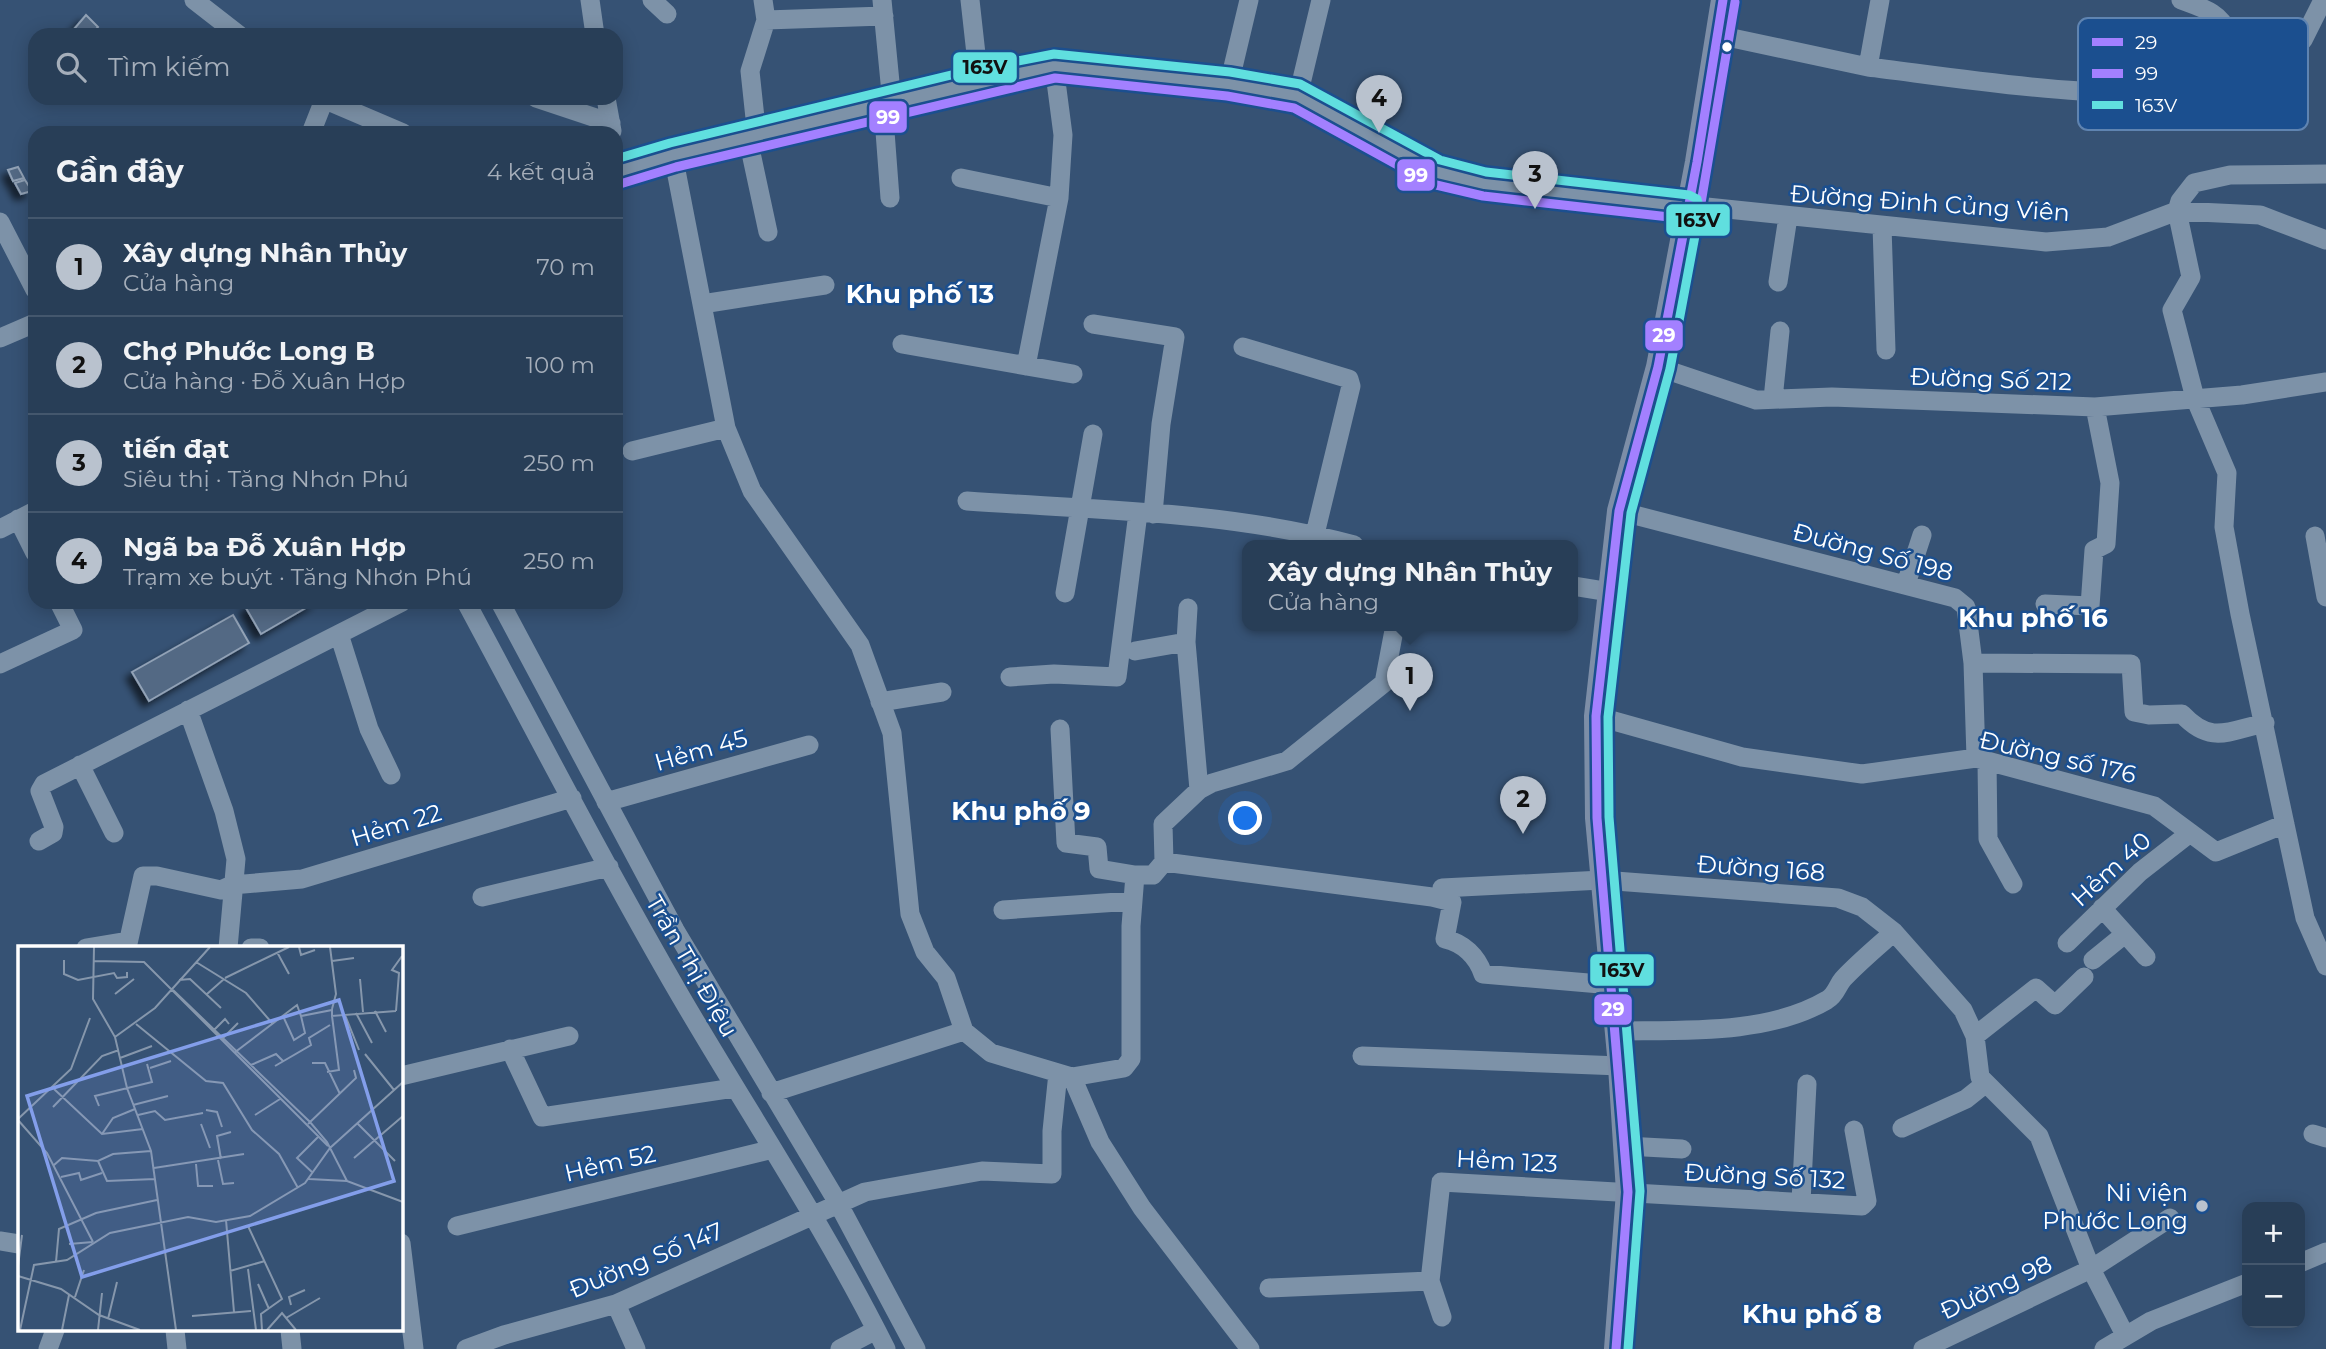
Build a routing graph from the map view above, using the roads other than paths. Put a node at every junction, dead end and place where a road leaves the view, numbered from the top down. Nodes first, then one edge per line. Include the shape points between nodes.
1 (194, 0) edge
2 (590, 0) edge
3 (652, 0) edge
4 (970, 0) edge
5 (1249, 0) edge
6 (1321, 0) edge
7 (1723, 0) edge
8 (1880, 0) edge
9 (2181, 0) edge
10 (2323, 0) edge
11 (883, 8) edge
12 (765, 10) edge
13 (667, 14) dead end
14 (2218, 18) edge
15 (230, 28) edge
16 (594, 28) edge
17 (2308, 30) edge
18 (1718, 35) junction
19 (1054, 66) junction
20 (1868, 66) junction
21 (979, 81) junction
22 (1229, 84) junction
23 (2078, 90) edge
24 (1298, 96) junction
25 (888, 104) junction
26 (320, 105) edge
27 (336, 105) edge
28 (554, 105) edge
29 (607, 105) edge
30 (313, 126) edge
31 (386, 126) edge
32 (606, 126) edge
33 (611, 126) edge
34 (752, 138) junction
35 (673, 155) junction
36 (623, 170) edge
37 (2326, 174) edge
38 (961, 178) dead end
39 (890, 198) dead end
40 (1059, 198) junction
41 (1688, 207) junction
42 (2177, 211) junction
43 (1788, 217) junction
44 (0, 222) edge
45 (1882, 226) junction
46 (768, 232) dead end
47 (2326, 240) edge
48 (28, 276) edge
49 (1778, 282) dead end
50 (825, 285) dead end
51 (702, 304) junction
52 (1093, 324) dead end
53 (28, 326) edge
54 (1780, 331) dead end
55 (0, 338) edge
56 (902, 344) dead end
57 (1242, 347) dead end
58 (1886, 350) dead end
59 (1026, 366) junction
60 (1658, 367) junction
61 (1073, 374) dead end
62 (2326, 382) edge
63 (2195, 398) junction
64 (1773, 399) junction
65 (2095, 407) junction
66 (726, 428) junction
67 (1093, 434) dead end
68 (632, 451) dead end
69 (967, 500) dead end
70 (1082, 509) junction
71 (1619, 511) junction
72 (1145, 513) junction
73 (27, 515) edge
74 (0, 528) edge
75 (1315, 534) junction
76 (1922, 535) dead end
77 (2315, 537) dead end
78 (1336, 540) edge
79 (1906, 584) junction
80 (1578, 587) edge
81 (1609, 592) junction
82 (1065, 593) dead end
83 (2326, 597) edge
84 (2045, 604) dead end
85 (1188, 608) dead end
86 (62, 609) edge
87 (388, 609) edge
88 (470, 609) edge
89 (504, 609) edge
90 (1394, 631) edge
91 (339, 634) junction
92 (1186, 642) junction
93 (1135, 651) dead end
94 (1973, 663) junction
95 (0, 664) edge
96 (1010, 677) dead end
97 (942, 692) dead end
98 (880, 702) junction
99 (188, 710) junction
100 (1596, 716) junction
101 (2265, 723) junction
102 (1060, 729) dead end
103 (809, 745) dead end
104 (1982, 760) junction
105 (80, 765) junction
106 (391, 775) dead end
107 (1199, 790) junction
108 (572, 798) junction
109 (606, 802) junction
110 (2285, 824) junction
111 (2190, 832) junction
112 (114, 833) dead end
113 (39, 841) dead end
114 (1164, 862) junction
115 (609, 867) junction
116 (1135, 875) junction
117 (1602, 880) junction
118 (2013, 884) dead end
119 (232, 885) junction
120 (1442, 888) dead end
121 (482, 897) dead end
122 (1133, 901) junction
123 (2102, 908) junction
124 (1003, 910) dead end
125 (675, 930) junction
126 (1894, 932) junction
127 (2125, 934) junction
128 (650, 943) junction
129 (2067, 943) dead end
130 (127, 945) edge
131 (228, 946) edge
132 (2146, 957) dead end
133 (2326, 966) edge
134 (1612, 985) junction
135 (964, 1031) junction
136 (1617, 1031) junction
137 (569, 1036) dead end
138 (1975, 1036) junction
139 (510, 1049) junction
140 (1362, 1056) dead end
141 (1620, 1066) junction
142 (1065, 1075) junction
143 (402, 1076) edge
144 (1986, 1083) junction
145 (1807, 1084) dead end
146 (734, 1088) junction
147 (771, 1093) junction
148 (1902, 1128) dead end
149 (1854, 1130) dead end
150 (1626, 1146) junction
151 (773, 1149) junction
152 (1682, 1149) dead end
153 (1628, 1192) junction
154 (1801, 1202) junction
155 (838, 1203) junction
156 (815, 1216) junction
157 (2170, 1218) dead end
158 (457, 1226) dead end
159 (0, 1241) edge
160 (18, 1244) edge
161 (402, 1251) edge
162 (2326, 1252) edge
163 (2305, 1261) edge
164 (2091, 1269) junction
165 (1430, 1281) junction
166 (2242, 1285) edge
167 (1269, 1288) dead end
168 (616, 1304) junction
169 (1443, 1317) dead end
170 (876, 1330) junction
171 (54, 1332) edge
172 (2125, 1335) junction
173 (507, 1342) edge
174 (48, 1349) edge
175 (414, 1349) edge
176 (466, 1349) edge
177 (636, 1349) edge
178 (840, 1349) edge
179 (886, 1349) edge
180 (916, 1349) edge
181 (1250, 1349) edge
182 (1616, 1349) edge
183 (1923, 1349) edge
184 (2104, 1349) edge

1 - 15 street
2 - 16 street
3 - 13 street
4 - 21 street
5 - 22 street
6 - 24 street
7 - 18 main road
8 - 20 street
9 - 14 street
10 - 17 street
11 - 12 street
11 - 25 street
12 - 34 street via 750,71
18 - 20 street
18 - 41 main road
19 - 21 street, Đường Đinh Củng Viên
19 - 22 street, Đường Đinh Củng Viên
19 - 40 street via 1063,135
20 - 23 street
21 - 25 street, Đường Đinh Củng Viên
22 - 24 street, Đường Đinh Củng Viên
24 - 41 street, Đường Đinh Củng Viên via 1435,172 1484,184
25 - 34 street, Đường Đinh Củng Viên
25 - 39 street
26 - 30 street
27 - 31 street
28 - 32 street
29 - 33 street
34 - 35 street, Đường Đinh Củng Viên
34 - 46 street
35 - 36 street, Đường Đinh Củng Viên
35 - 51 street
37 - 42 street via 2230,175 2194,183
38 - 40 street
40 - 59 street
41 - 43 street, Đường Đinh Củng Viên
41 - 60 main road
42 - 45 street, Đường Đinh Củng Viên via 2108,237 2046,242
42 - 47 street via 2260,215
42 - 63 street via 2191,277 2172,310
43 - 45 street, Đường Đinh Củng Viên
43 - 49 street
44 - 48 street
45 - 58 street
50 - 51 street
51 - 66 street
52 - 72 street via 1175,337
53 - 55 street
54 - 64 street
56 - 59 street
57 - 75 street via 1349,379
59 - 61 street
60 - 64 street, Đường Số 212 via 1756,400
60 - 71 main road
62 - 63 street, Đường Số 212
63 - 65 street, Đường Số 212
63 - 101 street via 2227,473 2224,527
64 - 65 street, Đường Số 212
65 - 84 street via 2110,483 2106,544 2094,550 2090,606
66 - 68 street
66 - 98 street via 752,491 860,645
67 - 70 street
69 - 70 street
70 - 72 street
70 - 82 street
71 - 79 street, Đường Số 198
71 - 81 main road
72 - 75 street
72 - 96 street via 1117,677
73 - 74 street
75 - 78 street
76 - 79 street
77 - 83 street
79 - 94 street, Đường Số 198 via 1955,598 1966,607
80 - 81 street
81 - 100 main road
85 - 92 street
86 - 95 street via 73,630
87 - 91 street
88 - 108 street, Trần Thị Điệu
89 - 109 street, Trần Thị Điệu
90 - 107 street via 1384,683 1287,761
91 - 99 street
91 - 106 street via 369,729
92 - 93 street
92 - 107 street
94 - 101 street via 2131,664 2134,712 2182,714 2211,735
94 - 104 street, Đường Số 198
97 - 98 street
98 - 135 street via 892,733 910,914 925,952 946,978
99 - 105 street
99 - 119 street via 224,811 236,859
100 - 104 street, Đường số 176 via 1742,757 1862,774
100 - 117 main road
101 - 110 street
102 - 116 street via 1066,843 1097,847 1099,869
103 - 109 street, Hẻm 45
104 - 111 street, Đường số 176 via 2154,806
104 - 118 street, Đường Số 198 via 1988,839
105 - 112 street
105 - 113 street via 41,786 54,827 53,833
107 - 114 street via 1163,824
108 - 115 street, Trần Thị Điệu
108 - 119 street, Hẻm 22 via 302,879
109 - 125 street, Trần Thị Điệu
110 - 111 street, Đường số 176 via 2216,852
110 - 133 street via 2305,918
111 - 123 street, Hẻm 40
114 - 116 street via 1157,873
114 - 134 street via 1452,902 1445,939 1462,945 1483,974
115 - 121 street
115 - 128 street, Trần Thị Điệu
116 - 122 street
117 - 120 street, Đường 168
117 - 126 street, Đường 168 via 1838,898 1862,908
117 - 134 main road
119 - 130 street, Hẻm 22 via 221,890 143,876
119 - 131 street
122 - 124 street
122 - 142 street via 1131,1059 1124,1068
123 - 127 street
123 - 129 street, Hẻm 40
125 - 128 street
125 - 147 street, Trần Thị Điệu
126 - 136 street via 1827,1000 1797,1012 1754,1025 1710,1030
126 - 138 street, Đường 168 via 1963,1010
127 - 132 street
127 - 138 street via 2055,1005 2036,988
128 - 146 street, Trần Thị Điệu
134 - 136 main road
135 - 142 street via 990,1053
135 - 147 street
136 - 141 main road
137 - 139 street
138 - 144 street, Đường 168 via 1980,1077
139 - 143 street
139 - 146 street via 542,1117
140 - 141 street
141 - 150 main road
142 - 155 street, Đường Số 147 via 1052,1131 1052,1174 982,1171 865,1192
142 - 181 street via 1142,1208
144 - 148 street via 1966,1099
144 - 164 street, Đường 168 via 2039,1136
145 - 154 street
146 - 151 street, Trần Thị Điệu
147 - 155 street, Trần Thị Điệu
149 - 154 street, Đường Số 132 via 1867,1201 1862,1206
150 - 152 street
150 - 153 main road
151 - 156 street, Trần Thị Điệu
151 - 158 street, Hẻm 52
153 - 154 street, Đường Số 132
153 - 165 street, Hẻm 123 via 1441,1182
153 - 182 main road
155 - 156 street, Đường Số 147
155 - 180 street, Trần Thị Điệu
156 - 168 street, Đường Số 147
156 - 170 street, Trần Thị Điệu
157 - 164 street, Đường 98
159 - 160 street
161 - 175 street
162 - 163 street
164 - 172 street, Đường 168
164 - 183 street, Đường 98
165 - 167 street
165 - 169 street, Hẻm 123
166 - 172 street
168 - 173 street, Đường Số 147
168 - 177 street
170 - 178 street
170 - 179 street, Trần Thị Điệu
171 - 174 street
172 - 184 street
173 - 176 street, Đường Số 147

